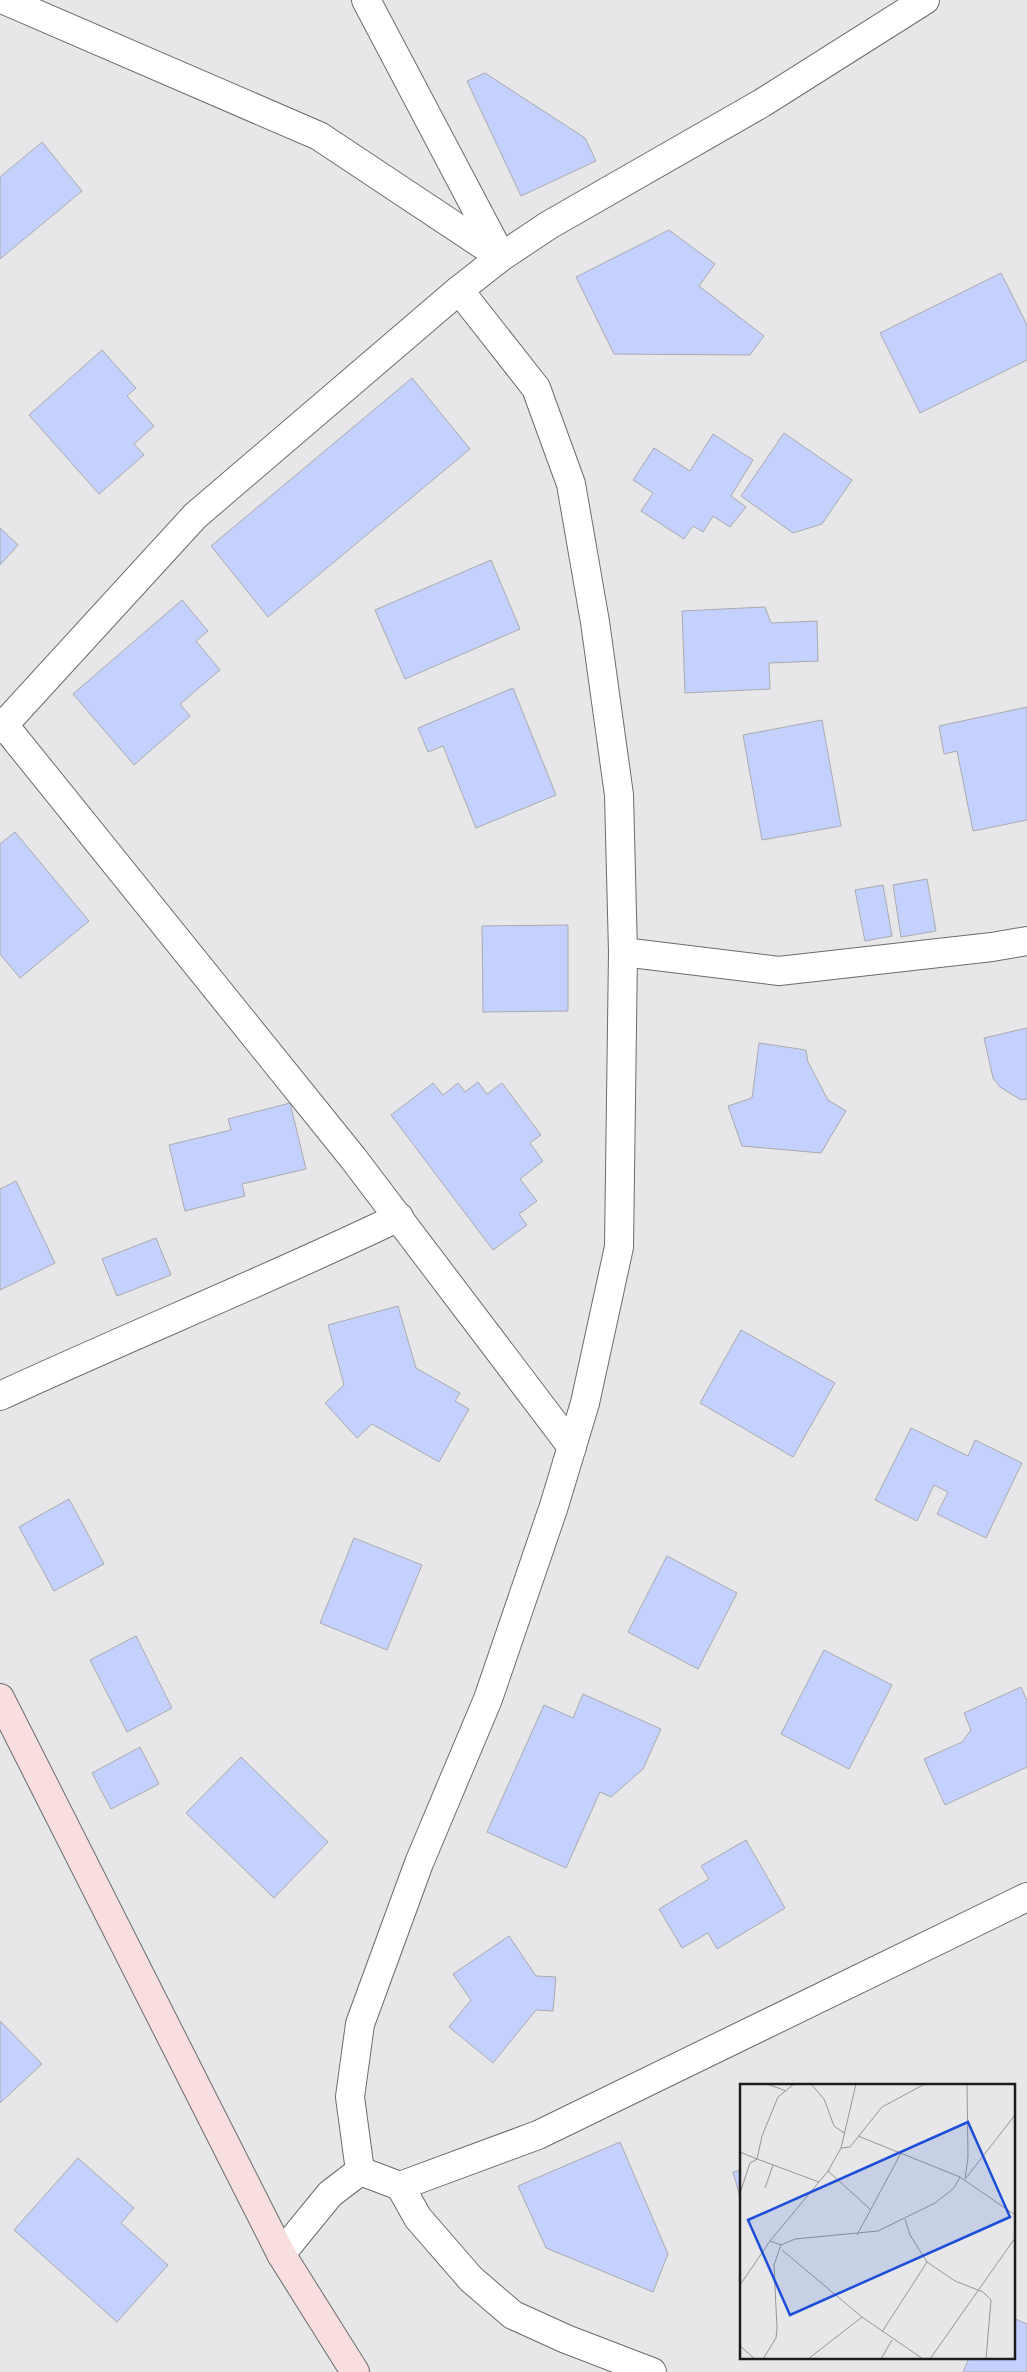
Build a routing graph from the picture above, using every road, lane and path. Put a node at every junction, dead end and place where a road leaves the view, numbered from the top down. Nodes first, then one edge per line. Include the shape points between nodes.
1 (4, 0) edge
2 (366, 0) edge
3 (925, 0) edge
4 (502, 257) junction
5 (459, 290) junction
6 (2, 727) edge
7 (1027, 941) edge
8 (623, 952) junction
9 (399, 1217) junction
10 (0, 1396) edge
11 (572, 1447) junction
12 (0, 1698) edge
13 (1027, 1897) edge
14 (360, 2171) junction
15 (400, 2186) junction
16 (281, 2254) junction
17 (354, 2372) edge
18 (652, 2372) edge

1 - 4 street via 319,136
2 - 4 street
3 - 4 street via 762,103 548,225
4 - 5 street
5 - 6 street via 196,516
5 - 8 street via 536,388 571,484 595,622 619,795
6 - 9 street
7 - 8 street via 779,971
8 - 11 street via 619,1247 585,1403
9 - 10 street
9 - 11 street
11 - 14 street via 488,1699 419,1863 360,2024 350,2097
12 - 16 main road
13 - 15 street via 538,2135
14 - 15 street
14 - 16 street via 330,2194
15 - 18 street via 418,2218 471,2279 513,2315
16 - 17 main road

